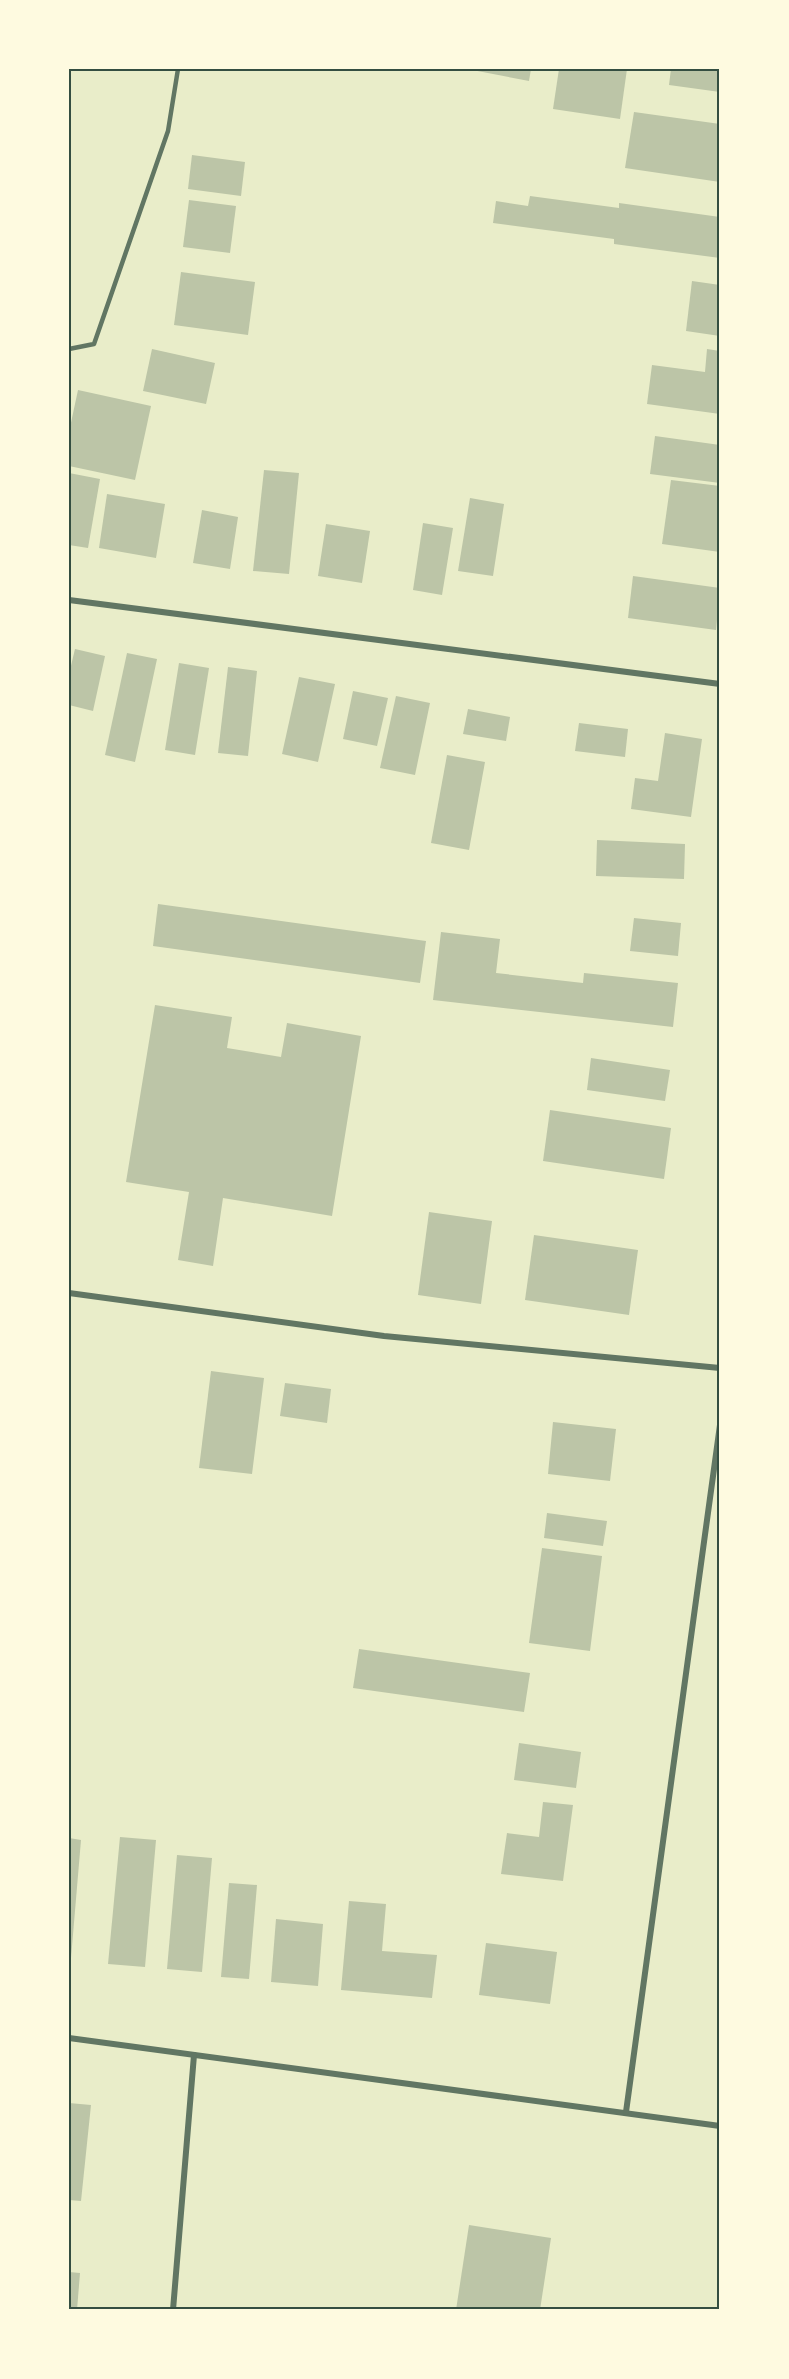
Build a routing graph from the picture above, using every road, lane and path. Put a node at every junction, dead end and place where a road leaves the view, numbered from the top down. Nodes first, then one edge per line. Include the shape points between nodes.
1 (178, 69) edge
2 (69, 349) edge
3 (69, 600) edge
4 (720, 684) edge
5 (69, 1293) edge
6 (720, 1368) edge
7 (720, 1425) edge
8 (69, 2038) edge
9 (194, 2055) junction
10 (626, 2112) junction
11 (720, 2126) edge
12 (172, 2310) edge

1 - 2 lane via 168,131 94,344
3 - 4 street
5 - 6 street via 384,1336
7 - 10 street
8 - 9 street
9 - 10 street
9 - 12 street
10 - 11 street

